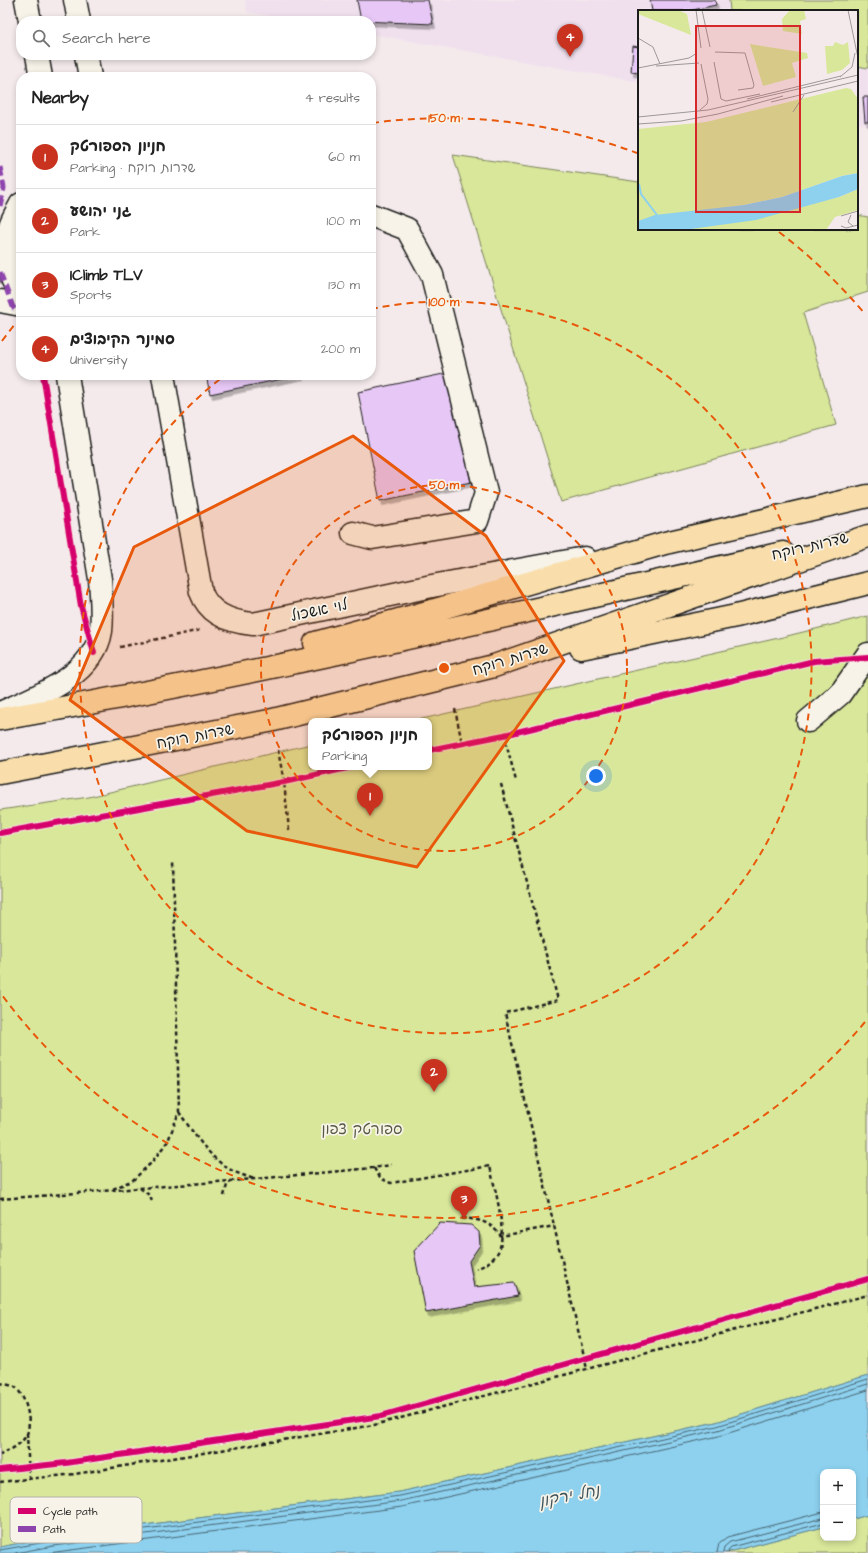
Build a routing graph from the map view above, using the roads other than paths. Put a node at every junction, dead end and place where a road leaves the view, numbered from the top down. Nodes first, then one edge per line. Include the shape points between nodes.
1 (26, 0) edge
2 (75, 0) edge
3 (29, 16) edge
4 (78, 16) edge
5 (38, 60) edge
6 (87, 60) edge
7 (40, 72) edge
8 (89, 72) edge
9 (16, 212) edge
10 (376, 217) edge
11 (5, 231) edge
12 (16, 286) edge
13 (0, 301) edge
14 (16, 304) edge
15 (68, 380) edge
16 (164, 380) edge
17 (868, 496) edge
18 (353, 533) dead end
19 (868, 534) edge
20 (665, 543) junction
21 (868, 583) edge
22 (868, 654) edge
23 (494, 666) junction
24 (103, 701) junction
25 (0, 714) edge
26 (0, 719) edge
27 (808, 721) dead end
28 (0, 773) edge

1 - 3 street
2 - 4 street
5 - 7 street
6 - 8 street
9 - 11 street
10 - 18 street via 407,229 432,275 486,493 477,521 372,538
11 - 12 street via 9,269
13 - 14 street
15 - 25 street via 100,579 101,633 94,653 75,674 42,694
16 - 20 street, לוי אשכול via 201,592 213,611 225,618 253,624 432,586
17 - 20 main road
19 - 23 main road, שדרות רוקח
19 - 24 main road, שדרות רוקח via 432,632
20 - 24 main road via 442,608
21 - 23 main road via 736,616
22 - 27 street via 840,694
23 - 28 main road, שדרות רוקח via 269,721
24 - 26 main road, שדרות רוקח

